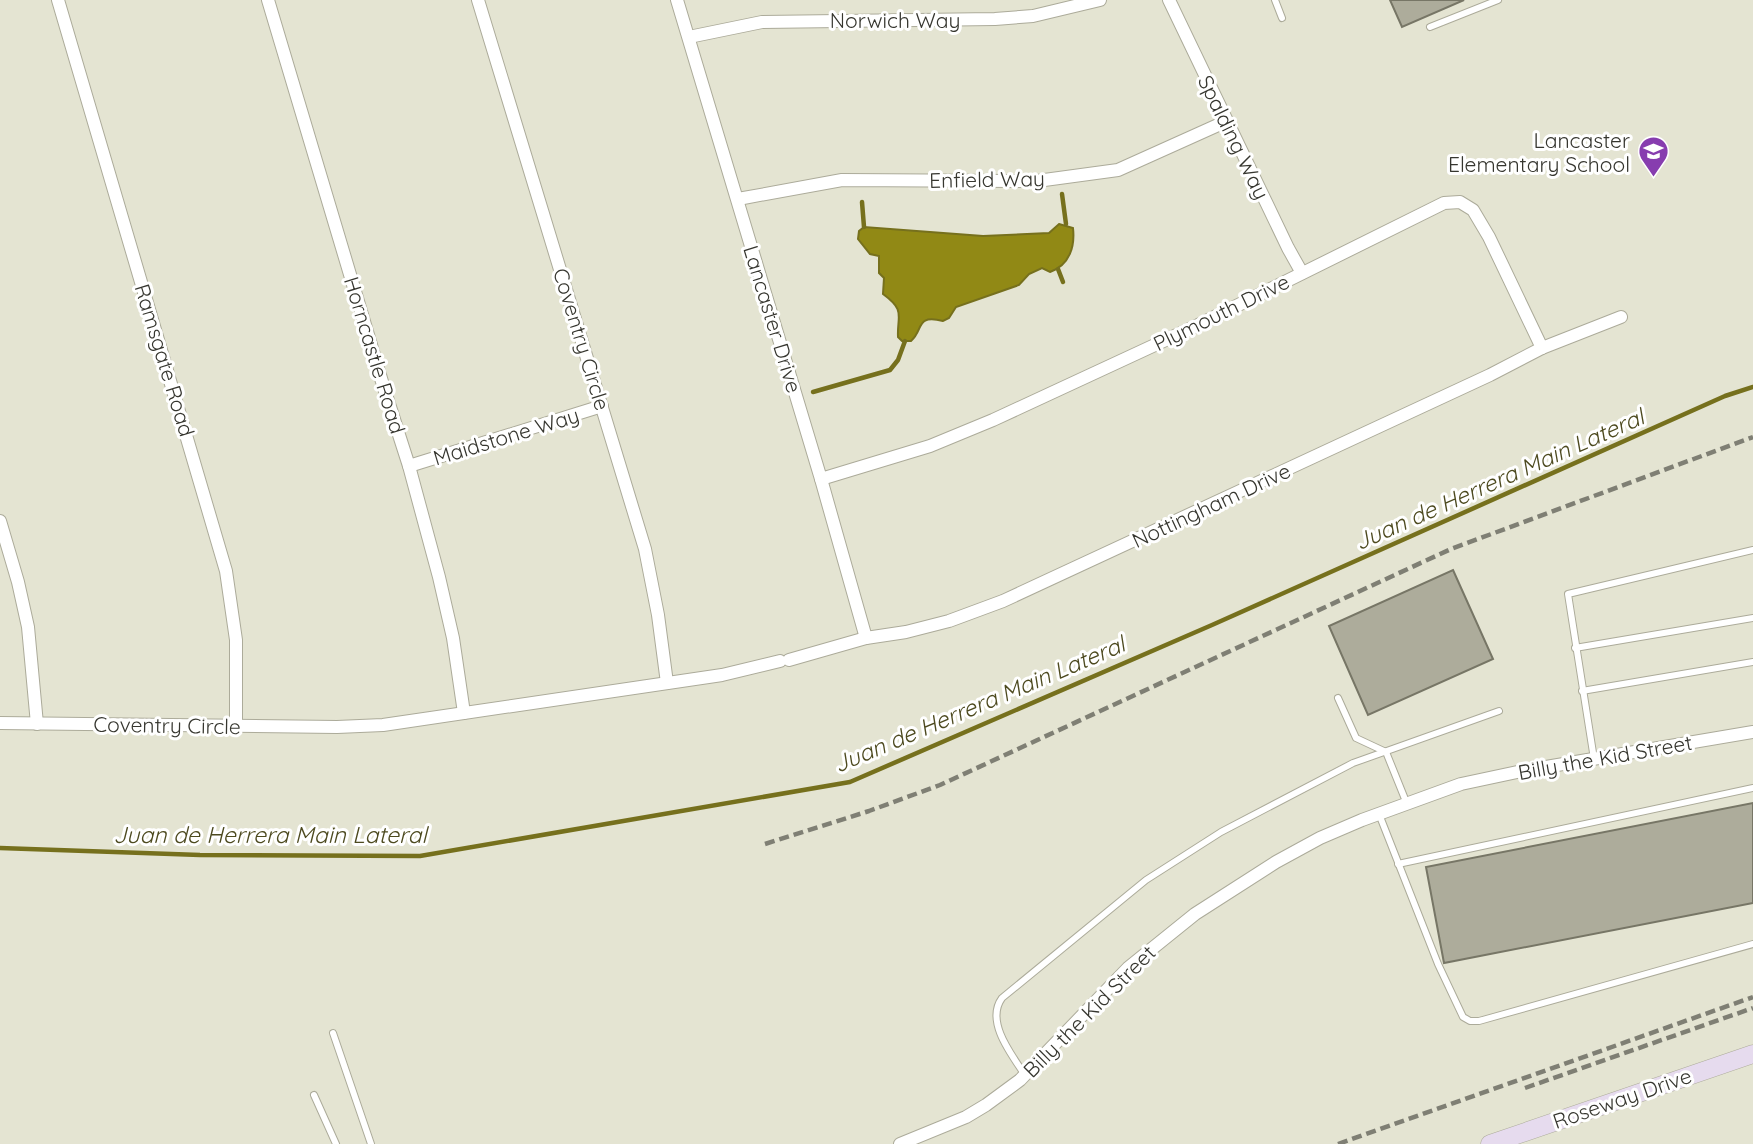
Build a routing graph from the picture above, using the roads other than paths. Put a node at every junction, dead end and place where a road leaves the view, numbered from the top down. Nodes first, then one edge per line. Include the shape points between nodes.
1 (58, 0) edge
2 (268, 0) edge
3 (478, 0) edge
4 (677, 0) edge
5 (1100, 0) edge
6 (1169, 0) edge
7 (1275, 0) edge
8 (1498, 0) edge
9 (1282, 18) dead end
10 (1430, 27) dead end
11 (689, 37) junction
12 (1227, 121) junction
13 (738, 199) junction
14 (1302, 272) junction
15 (1621, 317) dead end
16 (1542, 348) junction
17 (602, 406) junction
18 (409, 466) junction
19 (821, 479) junction
20 (0, 521) edge
21 (1753, 550) edge
22 (1753, 618) edge
23 (866, 638) junction
24 (1575, 648) junction
25 (1753, 662) edge
26 (722, 675) joint
27 (667, 683) junction
28 (1582, 691) junction
29 (1338, 698) dead end
30 (1499, 711) dead end
31 (464, 713) junction
32 (0, 723) edge
33 (37, 724) junction
34 (236, 726) junction
35 (1753, 732) edge
36 (1386, 752) junction
37 (1594, 759) junction
38 (1753, 788) edge
39 (1407, 804) junction
40 (1379, 814) junction
41 (1398, 864) junction
42 (1753, 944) edge
43 (333, 1034) dead end
44 (1753, 1054) edge
45 (1025, 1075) junction
46 (314, 1095) dead end
47 (336, 1144) edge
48 (370, 1144) edge
49 (900, 1144) edge
50 (1490, 1144) edge

1 - 34 street, Ramsgate Road via 226,571 236,640
2 - 18 street, Horncastle Road
3 - 17 street, Coventry Circle
4 - 11 street, Lancaster Drive
5 - 11 street, Norwich Way via 1033,16 762,22
6 - 12 street, Spalding Way
7 - 9 lane
8 - 10 lane
11 - 13 street, Lancaster Drive
12 - 13 street, Enfield Way via 1118,170 1037,181 842,180
12 - 14 street, Spalding Way
13 - 19 street, Lancaster Drive
14 - 16 street, Plymouth Drive via 1444,203 1460,202 1473,211 1489,237
14 - 19 street, Plymouth Drive via 993,420 930,446
15 - 16 street, Nottingham Drive
16 - 23 street, Nottingham Drive via 1003,601 949,621
17 - 18 street, Maidstone Way
17 - 27 street, Coventry Circle via 645,549
18 - 31 street, Horncastle Road via 448,614
19 - 23 street, Lancaster Drive
20 - 33 street via 28,627
21 - 24 lane via 1570,592 1567,598
22 - 24 lane
23 - 26 street, Nottingham Drive
24 - 28 lane
25 - 28 lane
26 - 27 street, Coventry Circle
27 - 31 street, Coventry Circle
28 - 37 lane
29 - 36 lane via 1356,738
30 - 36 lane
31 - 34 street, Coventry Circle via 383,725
32 - 33 street, Coventry Circle
33 - 34 street, Coventry Circle
35 - 37 street, Billy the Kid Street
36 - 39 lane
36 - 45 lane via 1353,763 1221,832 1146,880 1002,998 995,1012 1005,1045
37 - 39 street, Billy the Kid Street via 1461,784
38 - 41 lane
39 - 40 street, Billy the Kid Street
40 - 41 lane
40 - 45 street, Billy the Kid Street via 1320,838 1195,914 1128,968
41 - 42 lane via 1438,964 1463,1017 1470,1021
43 - 48 lane
44 - 50 street, Roseway Drive
45 - 49 street, Billy the Kid Street via 976,1111
46 - 47 lane

